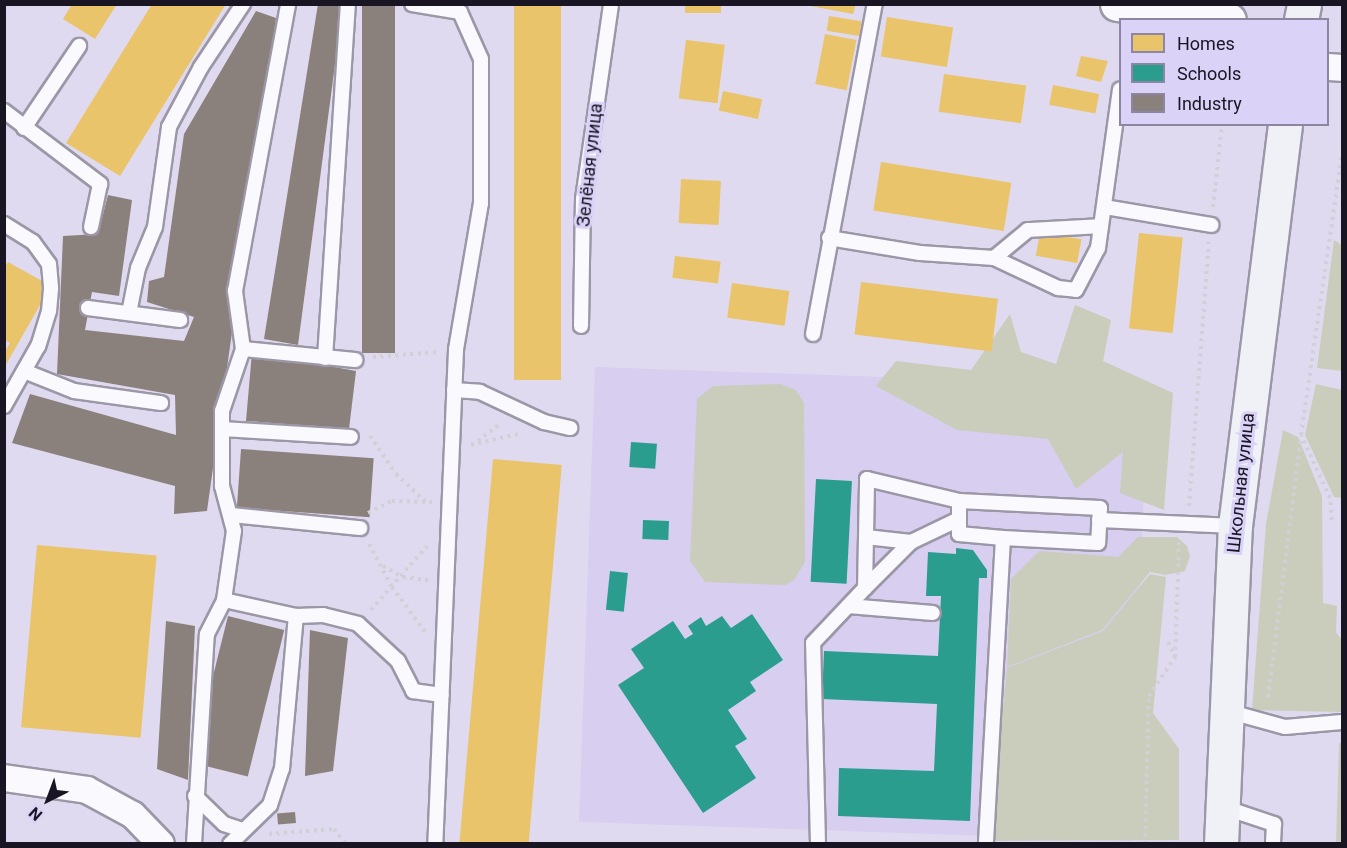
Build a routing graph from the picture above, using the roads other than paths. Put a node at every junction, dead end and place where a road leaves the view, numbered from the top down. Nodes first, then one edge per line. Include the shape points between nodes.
1 (243, 4) edge
2 (288, 4) edge
3 (348, 4) edge
4 (412, 4) edge
5 (611, 4) edge
6 (874, 4) edge
7 (1126, 10) edge
8 (1208, 18) edge
9 (79, 46) dead end
10 (1119, 98) edge
11 (4, 111) edge
12 (1285, 126) edge
13 (24, 128) junction
14 (1105, 207) junction
15 (4, 224) edge
16 (1211, 225) road end
17 (1101, 226) junction
18 (91, 227) dead end
19 (830, 238) junction
20 (994, 258) junction
21 (88, 308) dead end
22 (129, 313) junction
23 (180, 320) dead end
24 (581, 326) dead end
25 (813, 334) dead end
26 (243, 349) junction
27 (325, 358) junction
28 (355, 360) road end
29 (24, 371) junction
30 (454, 390) junction
31 (161, 403) dead end
32 (4, 406) edge
33 (570, 428) dead end
34 (222, 429) junction
35 (351, 437) road end
36 (959, 501) junction
37 (231, 514) junction
38 (959, 519) junction
39 (1099, 520) junction
40 (1235, 526) junction
41 (360, 528) road end
42 (866, 537) junction
43 (1003, 538) junction
44 (911, 542) junction
45 (865, 588) junction
46 (224, 600) junction
47 (848, 606) junction
48 (933, 613) dead end
49 (296, 616) junction
50 (442, 695) junction
51 (1225, 710) junction
52 (1342, 722) edge
53 (4, 778) edge
54 (195, 796) junction
55 (1222, 806) junction
56 (243, 830) junction
57 (161, 843) edge
58 (194, 843) edge
59 (230, 843) edge
60 (435, 843) edge
61 (818, 843) edge
62 (987, 843) edge
63 (1221, 843) edge
64 (1273, 843) edge

1 - 22 lane via 201,67 169,127 155,227 138,268
2 - 26 lane via 235,291
3 - 27 lane
4 - 30 lane via 460,12 481,59 481,203 456,350
5 - 24 lane, Зелёная улица via 583,200
6 - 19 lane
7 - 8 street
9 - 13 lane
10 - 14 lane
11 - 13 lane
12 - 40 main road, Школьная улица
13 - 18 lane via 100,184
14 - 16 lane
14 - 17 lane
15 - 29 lane via 33,242 48,264 49,311 38,346
17 - 20 lane via 1028,230
17 - 20 lane via 1098,248 1076,290 1058,288
19 - 20 lane via 920,253
19 - 25 lane
21 - 22 lane
22 - 23 lane
26 - 27 lane
26 - 34 lane via 222,411
27 - 28 lane
29 - 31 lane via 74,391
29 - 32 lane
30 - 33 lane via 480,392 544,422
30 - 50 lane
34 - 35 lane
34 - 37 lane via 222,486
36 - 38 lane
36 - 39 lane via 1100,508
36 - 42 lane via 867,479
37 - 41 lane
37 - 46 lane via 234,531
38 - 43 lane via 959,534
38 - 44 lane
39 - 40 lane
39 - 43 lane via 1098,543
40 - 51 main road, Школьная улица
42 - 44 lane
42 - 45 lane
43 - 62 lane
44 - 45 lane
45 - 47 lane
46 - 49 lane
46 - 54 lane via 207,634
47 - 48 lane
47 - 61 lane via 813,643
49 - 50 lane via 323,615 358,624 398,661 413,691
49 - 56 lane via 282,769 270,805
50 - 60 lane
51 - 52 lane via 1285,727
51 - 55 main road, Школьная улица
53 - 57 street via 87,790 133,815
54 - 56 lane via 224,824
54 - 58 lane
55 - 63 main road, Школьная улица
55 - 64 lane via 1274,824
56 - 59 lane

